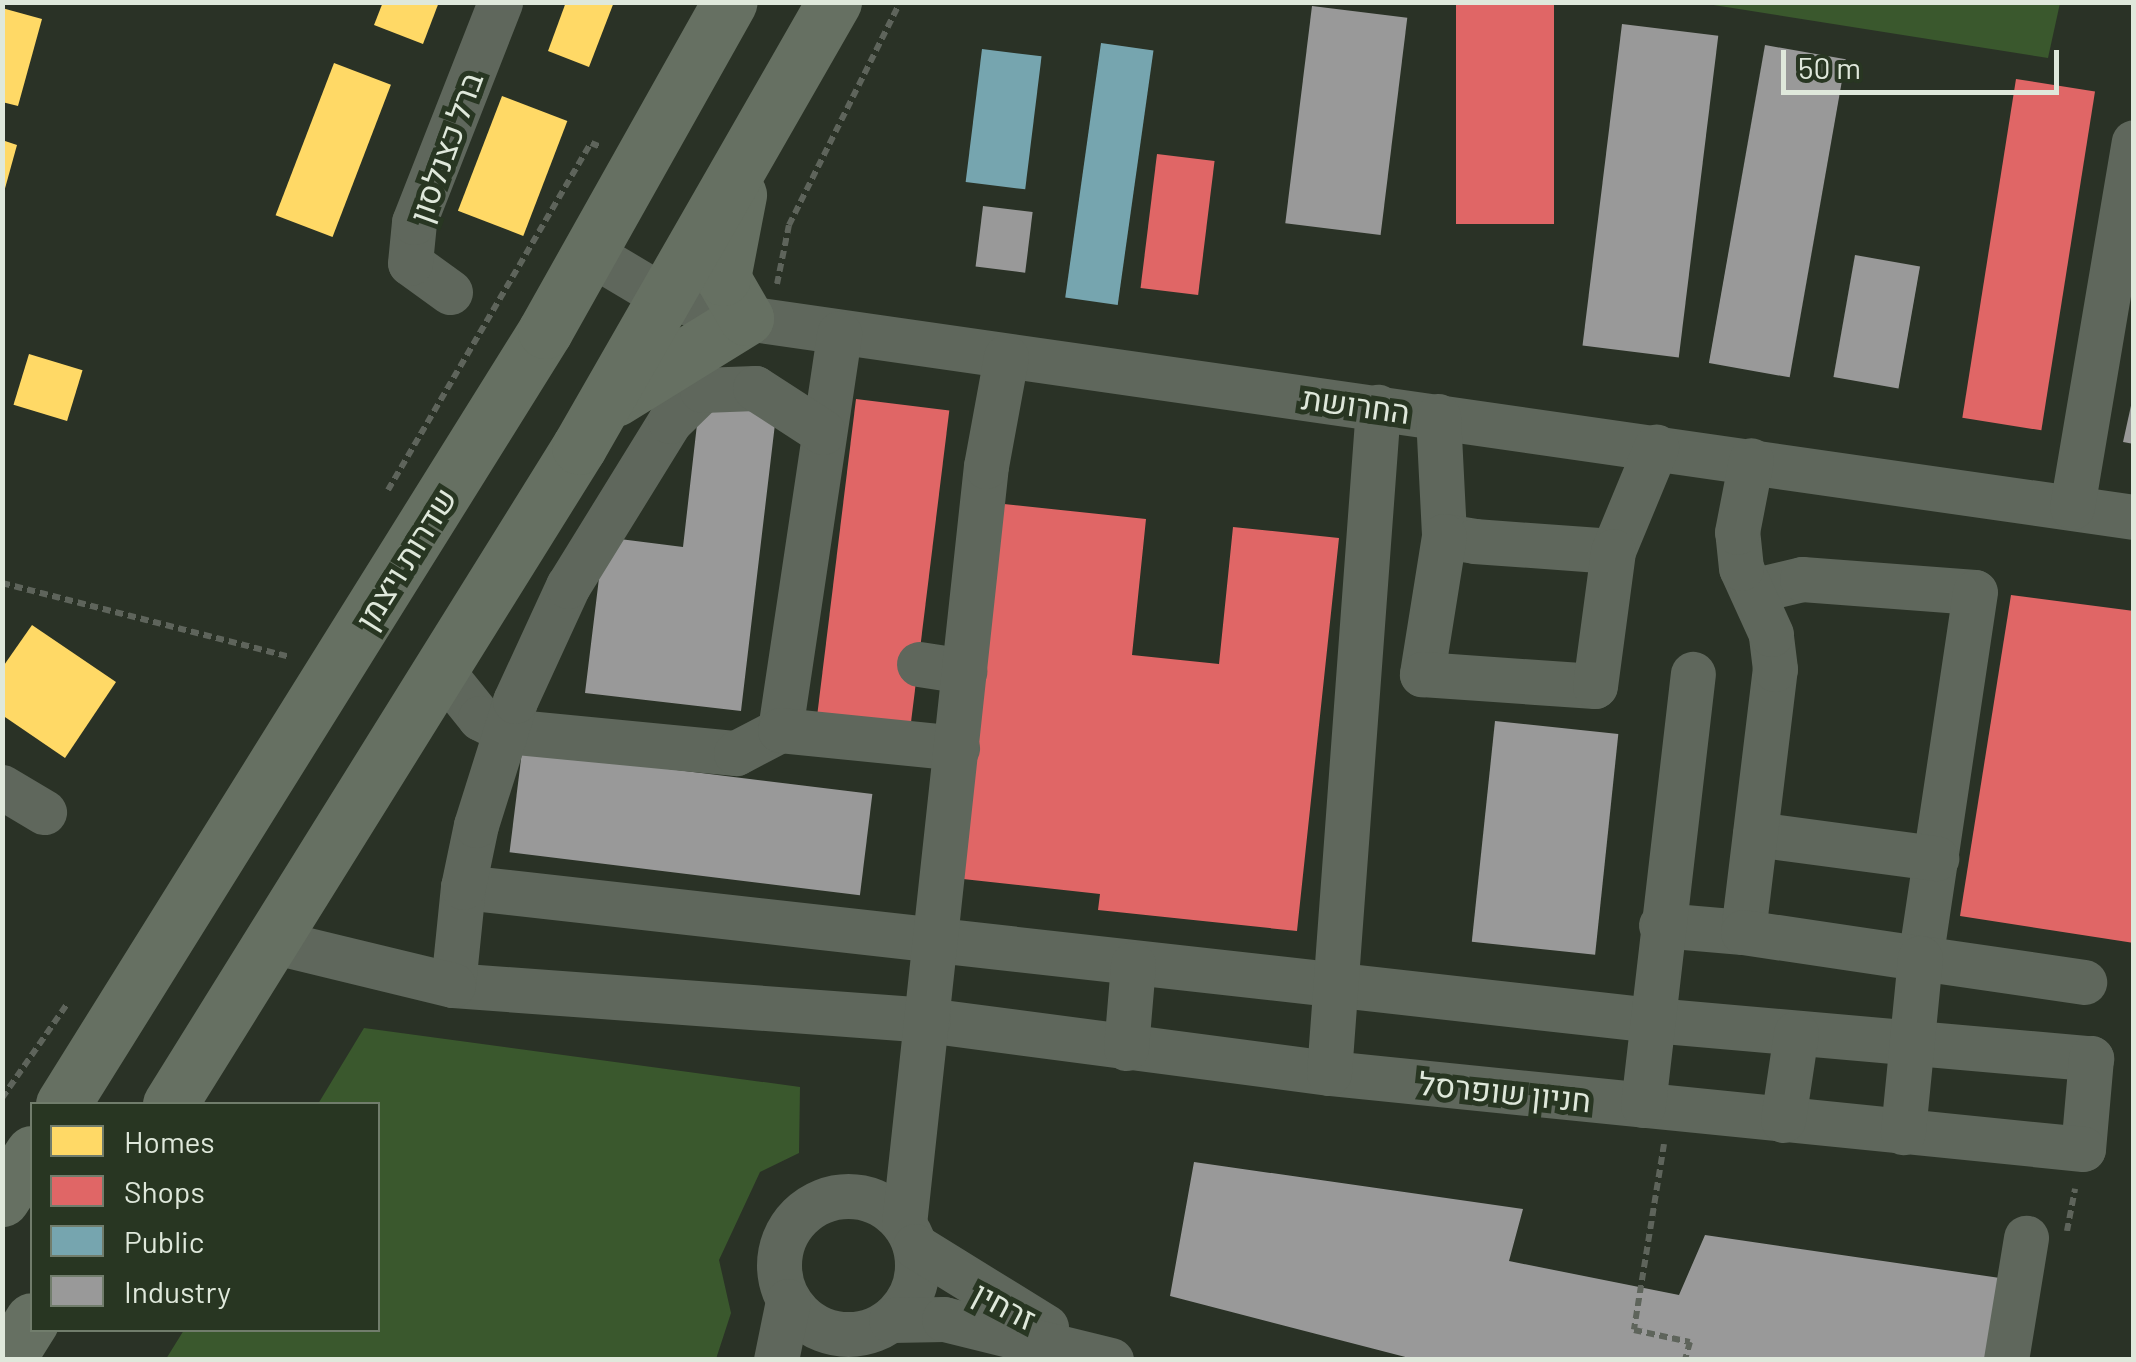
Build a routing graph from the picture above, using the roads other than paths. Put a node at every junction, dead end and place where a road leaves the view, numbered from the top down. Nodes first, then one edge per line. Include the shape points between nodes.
1 (500, 2) edge
2 (730, 2) edge
3 (834, 2) edge
4 (766, 127) junction
5 (2134, 142) edge
6 (590, 254) junction
7 (450, 292) road end
8 (662, 296) junction
9 (758, 320) junction
10 (839, 333) junction
11 (1006, 357) junction
12 (1378, 407) junction
13 (1438, 416) junction
14 (823, 432) junction
15 (579, 447) junction
16 (1656, 447) junction
17 (1751, 460) junction
18 (2072, 506) junction
19 (2134, 517) edge
20 (1444, 536) junction
21 (1612, 551) junction
22 (1752, 591) junction
23 (919, 664) dead end
24 (964, 670) junction
25 (443, 672) junction
26 (1693, 674) dead end
27 (780, 730) junction
28 (506, 731) junction
29 (956, 748) junction
30 (2, 787) edge
31 (44, 812) dead end
32 (1755, 834) junction
33 (1936, 858) junction
34 (464, 886) junction
35 (1661, 925) junction
36 (1742, 932) junction
37 (937, 935) junction
38 (275, 942) junction
39 (1920, 958) junction
40 (1133, 964) junction
41 (1334, 982) junction
42 (2084, 982) dead end
43 (453, 985) junction
44 (928, 1020) junction
45 (1652, 1020) junction
46 (1796, 1033) junction
47 (1909, 1042) junction
48 (1126, 1048) junction
49 (1329, 1073) junction
50 (915, 1090) junction
51 (64, 1102) edge
52 (171, 1102) edge
53 (1657, 1106) junction
54 (1783, 1120) junction
55 (1903, 1132) junction
56 (30, 1155) edge
57 (858, 1196) junction
58 (2, 1200) edge
59 (909, 1235) junction
60 (2026, 1238) dead end
61 (788, 1301) junction
62 (891, 1320) junction
63 (30, 1323) edge
64 (37, 1332) edge
65 (822, 1346) edge
66 (1106, 1358) edge
67 (7, 1360) edge
68 (29, 1360) edge
69 (776, 1360) edge
70 (2006, 1360) edge

1 - 7 street, ברל כצנלסון via 414,222 410,262
2 - 6 main road, שדרות ויצמן
3 - 4 main road
4 - 8 main road
4 - 9 main road via 724,252 726,296
5 - 18 street
6 - 8 street, החרושת
6 - 51 main road, שדרות ויצמן
8 - 9 street, החרושת
8 - 15 main road
9 - 10 street, החרושת
9 - 15 main road via 647,373
10 - 11 street, החרושת
10 - 14 street
11 - 12 street, החרושת
11 - 24 street via 986,466
12 - 13 street, החרושת
12 - 41 street
13 - 16 street, החרושת
13 - 20 street
14 - 27 street
14 - 28 street via 755,388 688,399 568,586
15 - 25 main road
16 - 17 street, החרושת
16 - 21 street
17 - 18 street, החרושת
17 - 22 street via 1737,532
18 - 19 street, החרושת
20 - 21 street
20 - 21 street via 1422,674 1595,686
22 - 32 street via 1776,669
22 - 33 street via 1802,579 1976,592
23 - 24 street
24 - 29 street
25 - 28 street via 480,718
25 - 38 main road
26 - 35 street
27 - 28 street via 736,752
27 - 29 street
28 - 34 street
29 - 37 street
30 - 31 street
32 - 33 street
32 - 36 street
33 - 39 street
34 - 37 street
34 - 43 street
35 - 36 street
35 - 45 street
36 - 39 street
37 - 40 street
37 - 44 street
38 - 43 street, חניון שופרסל
38 - 52 main road
39 - 42 street
39 - 47 street
40 - 41 street
40 - 48 street
41 - 45 street
41 - 49 street
43 - 44 street, חניון שופרסל
44 - 48 street, חניון שופרסל
44 - 50 street
45 - 46 street
45 - 53 street
46 - 47 street
46 - 54 street
47 - 55 street
47 - 55 street, חניון שופרסל via 2090,1058 2083,1148
48 - 49 street, חניון שופרסל
49 - 53 street, חניון שופרסל
50 - 57 street
50 - 59 street
53 - 54 street, חניון שופרסל
54 - 55 street, חניון שופרסל
56 - 58 main road
57 - 59 street
57 - 61 street via 836,1196 797,1218 779,1258
59 - 62 street via 916,1280
59 - 66 street, זרחין
60 - 70 street
61 - 65 street
61 - 69 street
62 - 65 street
62 - 66 street, זרחין via 944,1319
63 - 67 main road
64 - 68 main road

